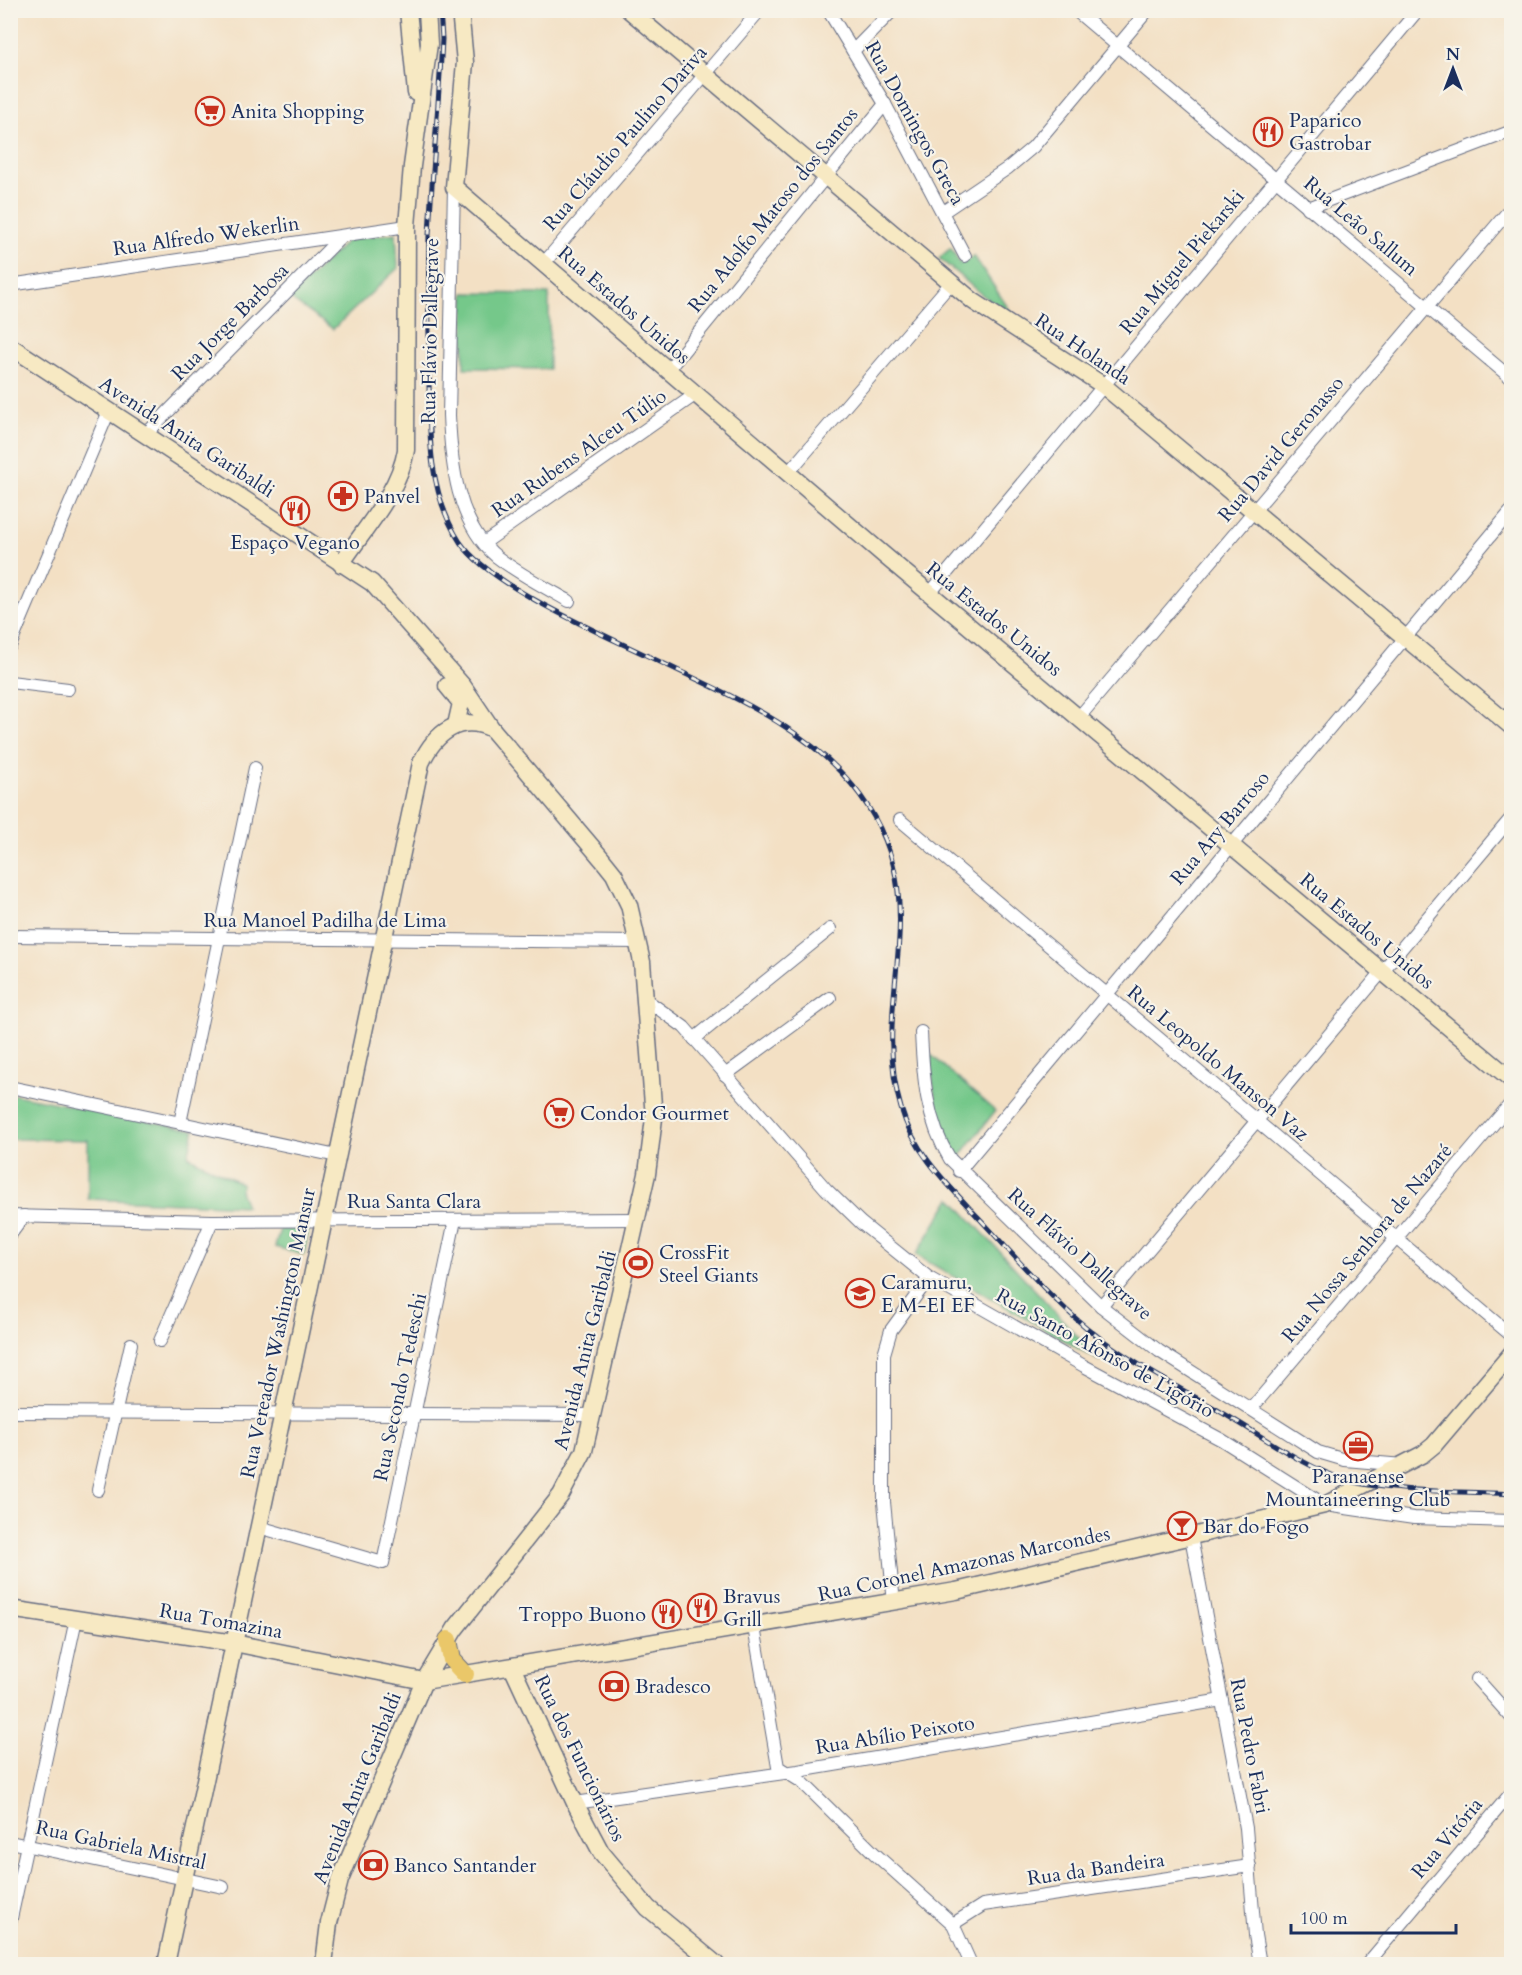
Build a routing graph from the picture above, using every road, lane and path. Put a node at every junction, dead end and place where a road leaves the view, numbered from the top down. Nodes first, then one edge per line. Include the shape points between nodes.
1 (408, 10) edge
2 (427, 10) edge
3 (460, 10) edge
4 (629, 10) edge
5 (760, 10) edge
6 (828, 10) edge
7 (893, 10) edge
8 (1075, 10) edge
9 (1148, 10) edge
10 (1418, 10) edge
11 (1118, 47) junction
12 (853, 51) junction
13 (705, 75) junction
14 (885, 104) junction
15 (418, 113) junction
16 (1512, 131) edge
17 (825, 177) junction
18 (1276, 180) junction
19 (454, 187) junction
20 (1512, 207) edge
21 (1308, 208) junction
22 (943, 212) junction
23 (407, 226) junction
24 (342, 236) junction
25 (965, 256) dead end
26 (544, 263) junction
27 (951, 283) junction
28 (10, 285) edge
29 (1426, 307) junction
30 (10, 346) edge
31 (668, 370) junction
32 (1512, 379) edge
33 (1104, 386) junction
34 (696, 394) junction
35 (110, 411) junction
36 (145, 435) junction
37 (788, 473) junction
38 (1512, 510) edge
39 (1254, 511) junction
40 (484, 543) junction
41 (341, 564) junction
42 (930, 593) junction
43 (569, 601) dead end
44 (1405, 638) junction
45 (10, 646) edge
46 (10, 682) edge
47 (69, 689) dead end
48 (1080, 717) junction
49 (456, 724) junction
50 (1512, 727) edge
51 (492, 729) junction
52 (255, 768) dead end
53 (1512, 817) edge
54 (900, 820) dead end
55 (1232, 844) junction
56 (830, 929) dead end
57 (10, 936) edge
58 (219, 938) junction
59 (383, 940) junction
60 (639, 942) junction
61 (1382, 971) junction
62 (1106, 994) junction
63 (830, 998) dead end
64 (645, 999) junction
65 (921, 1032) dead end
66 (694, 1039) junction
67 (725, 1075) junction
68 (1512, 1080) edge
69 (10, 1087) edge
70 (1512, 1102) edge
71 (1257, 1121) junction
72 (180, 1123) junction
73 (337, 1156) junction
74 (959, 1171) junction
75 (10, 1216) edge
76 (24, 1216) junction
77 (638, 1219) junction
78 (324, 1220) junction
79 (455, 1220) junction
80 (212, 1221) junction
81 (10, 1235) edge
82 (1396, 1239) junction
83 (929, 1278) junction
84 (1101, 1306) junction
85 (1512, 1336) edge
86 (160, 1341) dead end
87 (131, 1344) dead end
88 (1512, 1353) edge
89 (1251, 1409) junction
90 (10, 1412) edge
91 (115, 1413) junction
92 (283, 1413) junction
93 (414, 1414) junction
94 (594, 1415) junction
95 (1406, 1465) junction
96 (98, 1491) dead end
97 (1325, 1505) junction
98 (1512, 1521) edge
99 (259, 1527) junction
100 (1191, 1537) junction
101 (894, 1603) junction
102 (10, 1609) edge
103 (76, 1619) junction
104 (754, 1626) junction
105 (448, 1640) junction
106 (234, 1643) junction
107 (512, 1666) junction
108 (465, 1674) junction
109 (1477, 1678) dead end
110 (424, 1681) junction
111 (1221, 1700) junction
112 (1512, 1718) edge
113 (783, 1772) junction
114 (1512, 1792) edge
115 (575, 1803) junction
116 (10, 1842) edge
117 (27, 1845) junction
118 (1250, 1866) junction
119 (184, 1878) junction
120 (223, 1887) dead end
121 (10, 1923) edge
122 (953, 1924) junction
123 (166, 1965) edge
124 (324, 1965) edge
125 (716, 1965) edge
126 (971, 1965) edge
127 (1260, 1965) edge
128 (1367, 1965) edge

1 - 15 main road, Rua Flávio Dallegrave
2 - 15 main road, Rua Flávio Dallegrave via 429,44
3 - 19 main road, Rua Flávio Dallegrave via 465,62
4 - 13 main road, Rua Holanda
5 - 13 street, Rua Cláudio Paulino Dariva
6 - 12 street, Rua Domingos Greca
7 - 12 street
8 - 11 street, Rua Leão Sallum
9 - 11 street
10 - 18 street, Rua Miguel Piekarski
11 - 18 street, Rua Leão Sallum
11 - 22 street via 1021,158
12 - 14 street, Rua Domingos Greca
13 - 17 main road, Rua Holanda
13 - 26 street, Rua Cláudio Paulino Dariva
14 - 17 street, Rua Adolfo Matoso dos Santos
14 - 22 street, Rua Domingos Greca
15 - 23 main road, Rua Flávio Dallegrave
16 - 21 street
17 - 27 main road, Rua Holanda
17 - 31 street, Rua Adolfo Matoso dos Santos
18 - 21 street, Rua Leão Sallum
18 - 33 street, Rua Miguel Piekarski
19 - 26 main road, Rua Estados Unidos
19 - 40 street, Rua Flávio Dallegrave via 450,442 466,513
20 - 29 street, Rua David Geronasso
21 - 29 street, Rua Leão Sallum
22 - 25 street, Rua Domingos Greca
23 - 24 street, Rua Alfredo Wekerlin
23 - 41 main road, Rua Flávio Dallegrave via 406,450 391,488
24 - 28 street, Rua Alfredo Wekerlin
24 - 36 street, Rua Jorge Barbosa
26 - 31 main road, Rua Estados Unidos
27 - 33 main road, Rua Holanda via 988,312 1061,355
27 - 37 street
29 - 32 street, Rua Leão Sallum
29 - 39 street, Rua David Geronasso
30 - 35 main road, Avenida Anita Garibaldi
31 - 34 main road, Rua Estados Unidos
33 - 39 main road, Rua Holanda
33 - 42 street, Rua Miguel Piekarski
34 - 37 main road, Rua Estados Unidos
34 - 40 street, Rua Rubens Alceu Túlio
35 - 36 main road, Avenida Anita Garibaldi
35 - 45 street
36 - 41 main road, Avenida Anita Garibaldi
37 - 42 main road, Rua Estados Unidos
38 - 44 street, Rua Ary Barroso
39 - 44 main road, Rua Holanda
39 - 48 street, Rua David Geronasso
40 - 43 street, Rua Flávio Dallegrave via 513,568
41 - 49 main road, Avenida Anita Garibaldi via 457,698 461,709
41 - 51 main road, Avenida Anita Garibaldi via 372,583 463,686
42 - 48 main road, Rua Estados Unidos
44 - 50 main road, Rua Holanda
44 - 55 street, Rua Ary Barroso
46 - 47 street
48 - 55 main road, Rua Estados Unidos
49 - 51 main road via 475,722
49 - 59 main road, Rua Vereador Washington Mansur via 432,744 421,763
51 - 60 main road, Avenida Anita Garibaldi via 614,874 629,905
52 - 58 street
53 - 61 street
54 - 62 street, Rua Leopoldo Manson Vaz
55 - 61 main road, Rua Estados Unidos
55 - 62 street, Rua Ary Barroso
56 - 66 street
57 - 58 street, Rua Manoel Padilha de Lima
58 - 59 street, Rua Manoel Padilha de Lima
58 - 72 street
59 - 60 street, Rua Manoel Padilha de Lima
59 - 73 main road, Rua Vereador Washington Mansur
60 - 64 main road, Avenida Anita Garibaldi
61 - 68 main road, Rua Estados Unidos
61 - 71 street
62 - 71 street, Rua Leopoldo Manson Vaz
62 - 74 street, Rua Ary Barroso
63 - 67 street
64 - 66 street, Rua Santo Afonso de Ligório via 676,1020
64 - 77 main road, Avenida Anita Garibaldi via 654,1132
65 - 74 street, Rua Flávio Dallegrave via 928,1104 940,1144
66 - 67 street, Rua Santo Afonso de Ligório
67 - 83 street, Rua Santo Afonso de Ligório via 826,1189
69 - 72 street
70 - 82 street, Rua Nossa Senhora de Nazaré
71 - 82 street, Rua Leopoldo Manson Vaz
71 - 84 street
72 - 73 street
73 - 78 main road, Rua Vereador Washington Mansur
74 - 84 street, Rua Flávio Dallegrave
75 - 76 street, Rua Santa Clara
76 - 80 street, Rua Santa Clara
76 - 81 street
77 - 79 street, Rua Santa Clara
77 - 94 main road, Avenida Anita Garibaldi
78 - 79 street, Rua Santa Clara
78 - 80 street, Rua Santa Clara
78 - 92 main road, Rua Vereador Washington Mansur
79 - 93 street, Rua Secondo Tedeschi
80 - 86 street
82 - 85 street, Rua Leopoldo Manson Vaz
82 - 89 street, Rua Nossa Senhora de Nazaré
83 - 97 street, Rua Santo Afonso de Ligório via 1197,1426
83 - 101 street via 891,1330 884,1354 884,1502
84 - 89 street, Rua Flávio Dallegrave via 1160,1351
87 - 91 street
88 - 95 main road via 1434,1445
89 - 95 street, Rua Flávio Dallegrave via 1318,1452 1345,1460
90 - 91 street
91 - 92 street
91 - 96 street
92 - 93 street
92 - 99 main road, Rua Vereador Washington Mansur
93 - 94 street
93 - 99 street, Rua Secondo Tedeschi via 383,1563
94 - 105 main road, Avenida Anita Garibaldi via 584,1451 561,1494
95 - 97 main road
97 - 98 street, Rua Coronel Amazonas Marcondes via 1414,1518
97 - 100 main road, Rua Coronel Amazonas Marcondes
99 - 106 main road, Rua Vereador Washington Mansur
100 - 101 main road, Rua Coronel Amazonas Marcondes
100 - 111 street, Rua Pedro Fabri
101 - 104 main road, Rua Coronel Amazonas Marcondes
102 - 103 main road, Rua Tomazina
103 - 106 main road, Rua Tomazina
103 - 117 street
104 - 107 main road, Rua Coronel Amazonas Marcondes
104 - 113 street via 775,1762
105 - 108 main road via 452,1660
105 - 110 main road, Avenida Anita Garibaldi
106 - 110 main road, Rua Tomazina
106 - 119 main road, Rua Vereador Washington Mansur
107 - 108 main road, Rua Coronel Amazonas Marcondes
107 - 115 main road, Rua dos Funcionários
108 - 110 main road, Rua Coronel Amazonas Marcondes
109 - 112 street
110 - 124 main road, Avenida Anita Garibaldi via 340,1880 328,1923
111 - 113 street, Rua Abílio Peixoto
111 - 118 street, Rua Pedro Fabri
113 - 115 street, Rua Abílio Peixoto
113 - 122 street via 802,1782
114 - 128 street, Rua Vitória
115 - 125 main road, Rua dos Funcionários via 601,1852 629,1888 665,1924
116 - 117 street, Rua Gabriela Mistral
117 - 119 street, Rua Gabriela Mistral
117 - 121 street
118 - 122 street, Rua da Bandeira via 983,1905
118 - 127 street, Rua Pedro Fabri
119 - 120 street, Rua Gabriela Mistral
119 - 123 main road, Rua Vereador Washington Mansur
122 - 126 street

